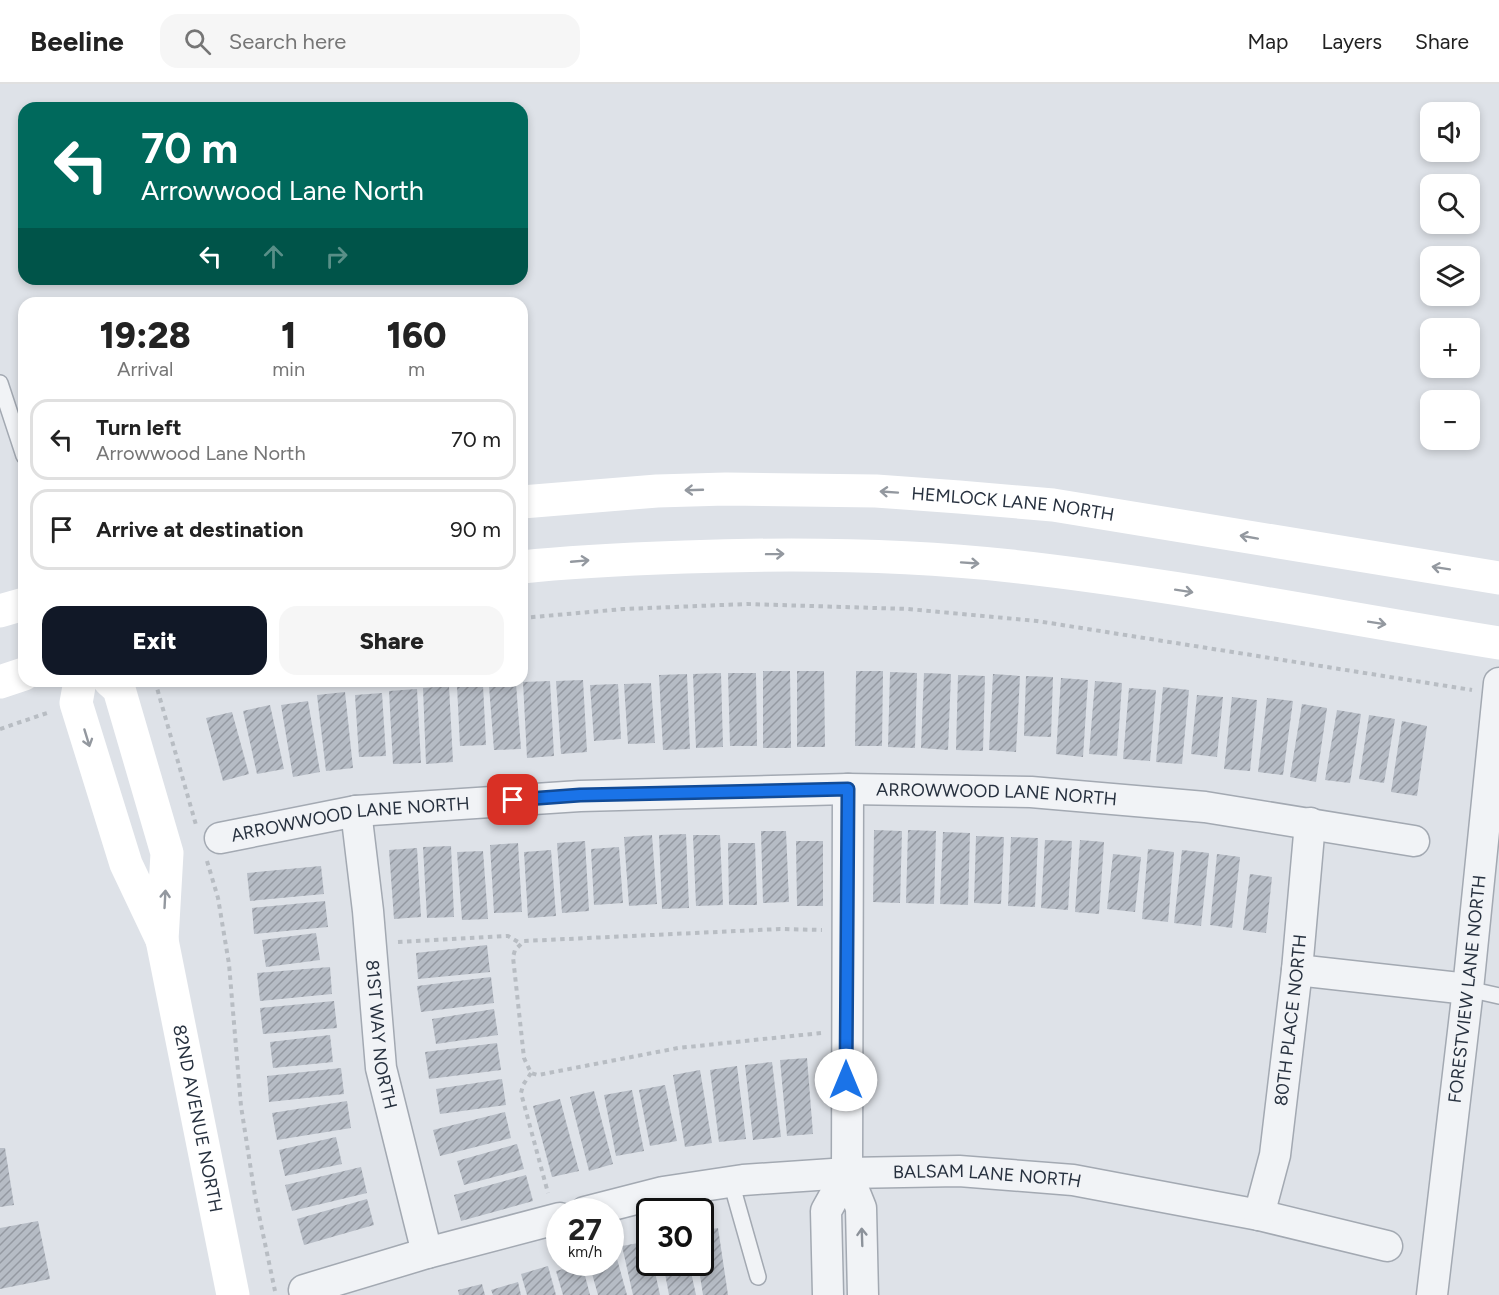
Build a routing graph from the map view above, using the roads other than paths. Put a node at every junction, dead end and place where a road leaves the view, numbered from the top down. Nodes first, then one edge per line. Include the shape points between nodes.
1 (2, 389) edge
2 (18, 438) edge
3 (528, 502) edge
4 (528, 566) edge
5 (1499, 578) edge
6 (18, 606) edge
7 (0, 612) edge
8 (1499, 643) edge
9 (18, 676) edge
10 (0, 682) edge
11 (1485, 686) edge
12 (79, 687) edge
13 (117, 687) edge
14 (848, 789) junction
15 (356, 811) junction
16 (1310, 823) junction
17 (1414, 841) dead end
18 (208, 842) road end
19 (162, 940) junction
20 (1297, 970) junction
21 (1468, 989) junction
22 (1499, 996) edge
23 (847, 1173) junction
24 (731, 1182) junction
25 (624, 1202) edge
26 (1259, 1215) junction
27 (546, 1222) edge
28 (1387, 1246) dead end
29 (427, 1253) junction
30 (758, 1277) dead end
31 (290, 1293) edge
32 (233, 1295) edge
33 (828, 1295) edge
34 (863, 1295) edge
35 (1432, 1295) edge

1 - 2 lane
5 -> 3 main road, HEMLOCK LANE NORTH via 1064,507 959,497 876,491 726,489
4 -> 8 main road via 603,560 807,554 1008,566 1126,581
6 - 7 main road
9 - 10 main road
11 - 21 street, FORESTVIEW LANE NORTH
12 -> 19 main road, 82ND AVENUE NORTH via 76,703 126,864
19 -> 13 main road, 82ND AVENUE NORTH via 167,853
14 - 15 street, ARROWWOOD LANE NORTH via 580,795
14 - 16 street, ARROWWOOD LANE NORTH via 1031,792 1205,807
14 - 23 street
15 - 18 street, ARROWWOOD LANE NORTH
15 - 29 street, 81ST WAY NORTH via 381,1068
16 - 17 street, ARROWWOOD LANE NORTH
16 - 20 street, 80TH PLACE NORTH
19 - 32 main road, 82ND AVENUE NORTH
20 - 21 street
20 - 26 street, 80TH PLACE NORTH via 1275,1155
21 - 22 lane
21 - 35 street, FORESTVIEW LANE NORTH
23 - 24 street, BALSAM LANE NORTH
23 - 26 street, BALSAM LANE NORTH via 959,1171 1073,1180
23 - 33 street via 826,1210
34 -> 23 street via 861,1208
24 - 25 street, BALSAM LANE NORTH
24 - 30 lane
26 - 28 street, BALSAM LANE NORTH
27 - 29 street
29 - 31 street

